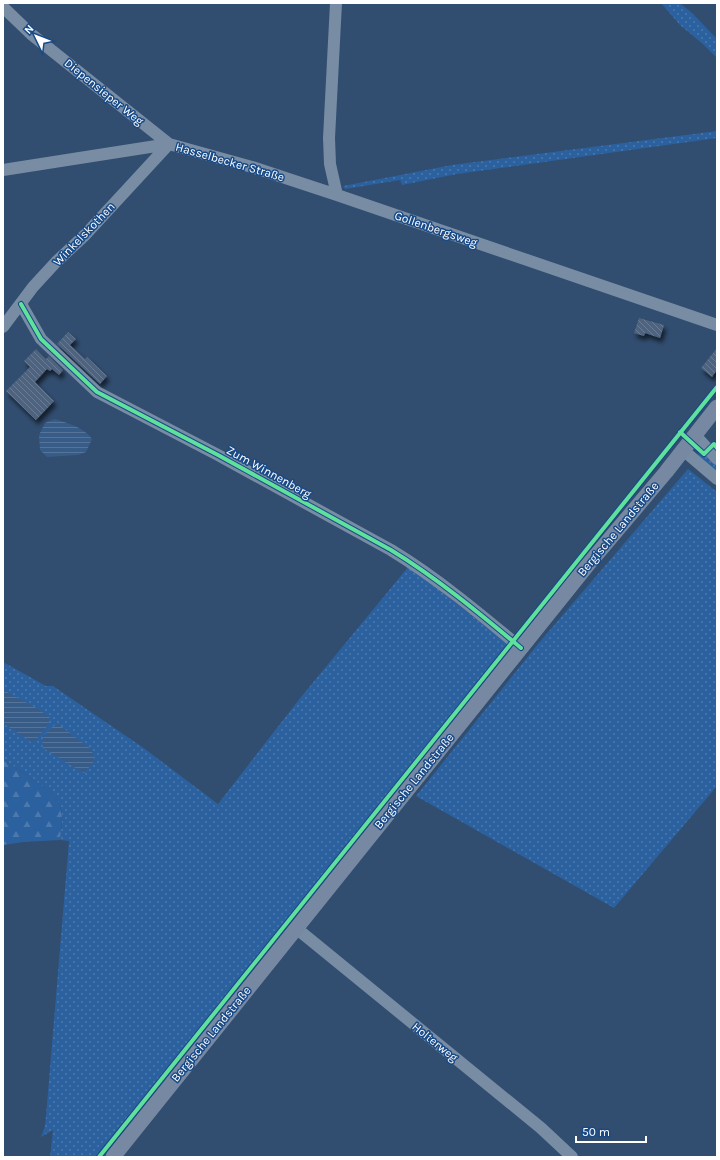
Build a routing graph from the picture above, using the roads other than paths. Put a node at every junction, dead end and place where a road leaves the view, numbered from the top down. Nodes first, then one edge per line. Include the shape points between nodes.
1 (336, 3) edge
2 (3, 7) edge
3 (169, 144) junction
4 (3, 170) edge
5 (337, 195) junction
6 (21, 304) junction
7 (717, 325) edge
8 (3, 327) edge
9 (717, 407) edge
10 (695, 435) junction
11 (683, 450) junction
12 (717, 459) edge
13 (717, 479) edge
14 (521, 648) junction
15 (296, 928) junction
16 (113, 1157) edge
17 (572, 1157) edge

1 - 5 street via 329,138 330,164
2 - 3 street, Diepensieper Weg via 31,34
3 - 4 street, Hasselbecker Straße
3 - 5 street, Hasselbecker Straße via 252,167
3 - 6 street, Winkelskothen via 33,287
5 - 7 street, Gollenbergsweg
6 - 8 street, Winkelskothen
6 - 14 street, Zum Winnenberg via 41,339 97,392 391,550 472,607
9 - 10 main road, Bergische Landstraße
10 - 11 main road, Bergische Landstraße
10 - 12 street
11 - 13 street
11 - 14 main road, Bergische Landstraße
14 - 15 main road, Bergische Landstraße
15 - 16 main road, Bergische Landstraße
15 - 17 street, Holterweg via 541,1128

